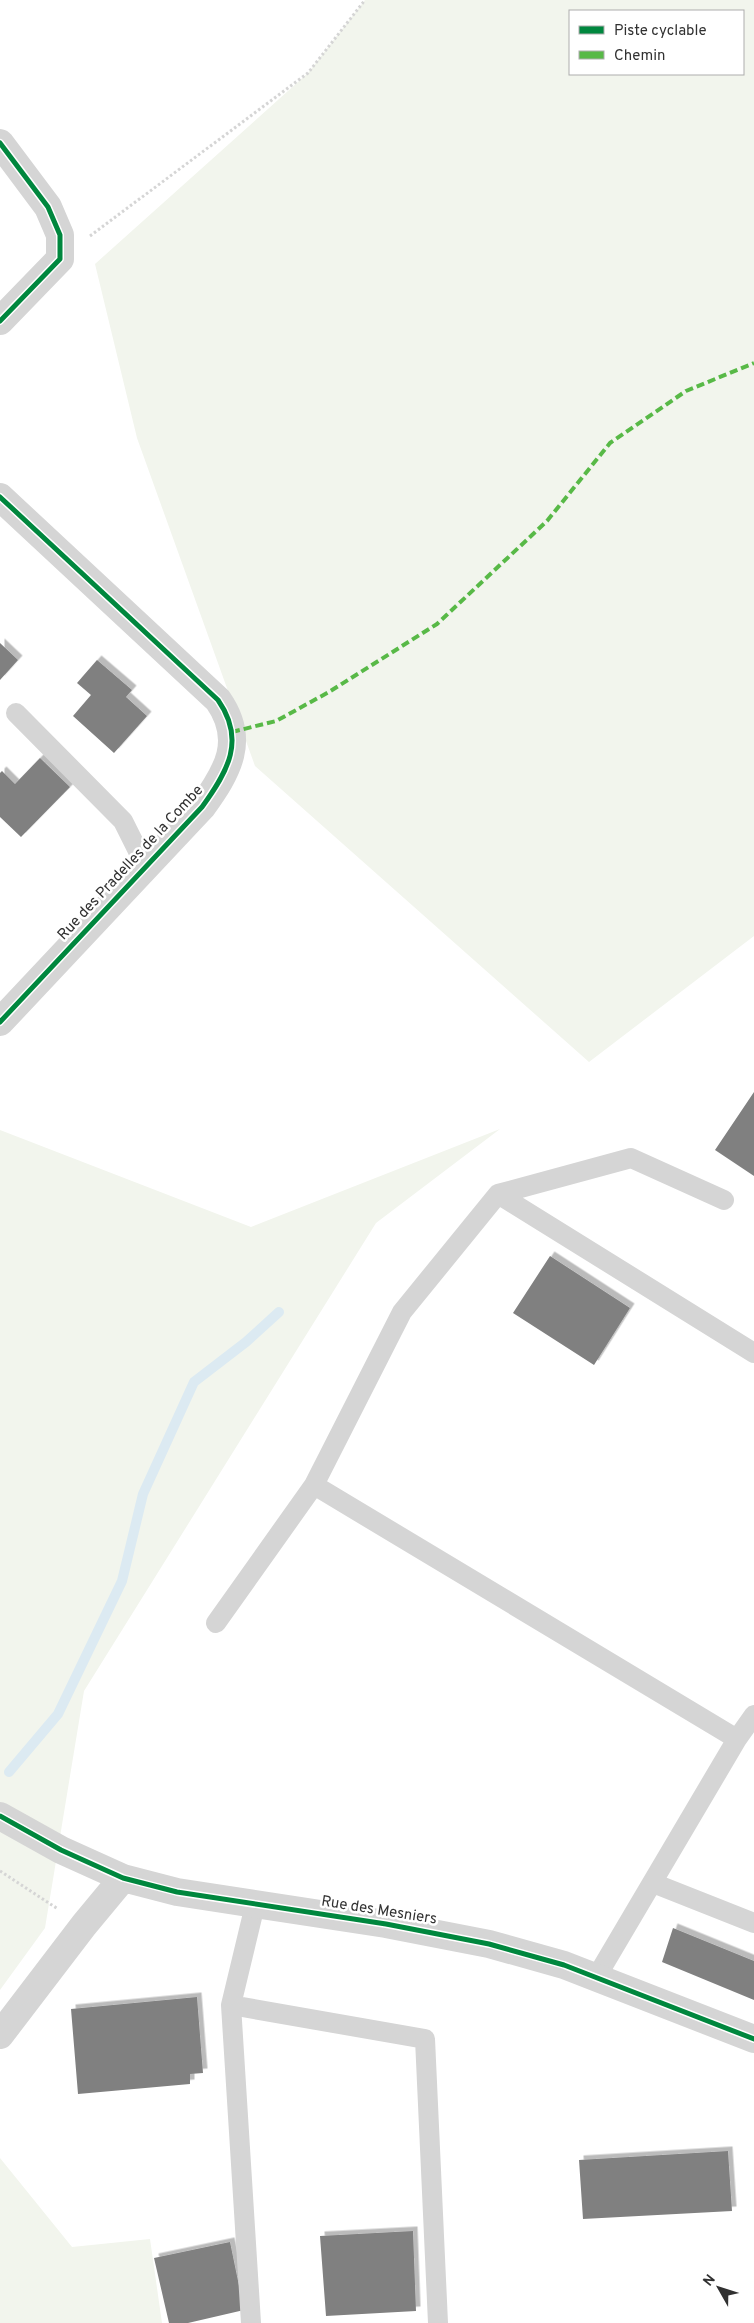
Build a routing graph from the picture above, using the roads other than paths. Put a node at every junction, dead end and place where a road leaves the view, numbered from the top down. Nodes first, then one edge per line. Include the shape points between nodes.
1 (0, 143) edge
2 (0, 321) edge
3 (0, 497) edge
4 (16, 713) dead end
5 (146, 866) junction
6 (0, 1022) edge
7 (498, 1194) junction
8 (724, 1200) dead end
9 (754, 1353) edge
10 (314, 1485) junction
11 (216, 1623) dead end
12 (754, 1715) edge
13 (737, 1740) junction
14 (0, 1816) edge
15 (123, 1878) junction
16 (653, 1883) junction
17 (255, 1905) junction
18 (754, 1924) edge
19 (597, 1976) junction
20 (231, 2005) junction
21 (0, 2035) edge
22 (754, 2039) edge
23 (251, 2323) edge
24 (438, 2323) edge

1 - 2 street via 48,207 60,235 60,259
3 - 5 street, Rue des Pradelles de la Combe via 218,700 228,715 232,750 218,784 202,807
4 - 5 lane via 123,821
5 - 6 street, Rue des Pradelles de la Combe
7 - 8 lane via 631,1158
7 - 9 lane
7 - 10 lane via 402,1312
10 - 11 lane
10 - 13 lane
12 - 13 lane
13 - 16 lane
14 - 15 street, Rue des Mesniers via 61,1850
15 - 17 street, Rue des Mesniers via 177,1892
15 - 21 street
16 - 18 lane
16 - 19 lane
17 - 19 street, Rue des Mesniers via 438,1933 531,1955
17 - 20 lane
19 - 22 street, Rue des Mesniers
20 - 23 lane
20 - 24 lane via 425,2039

